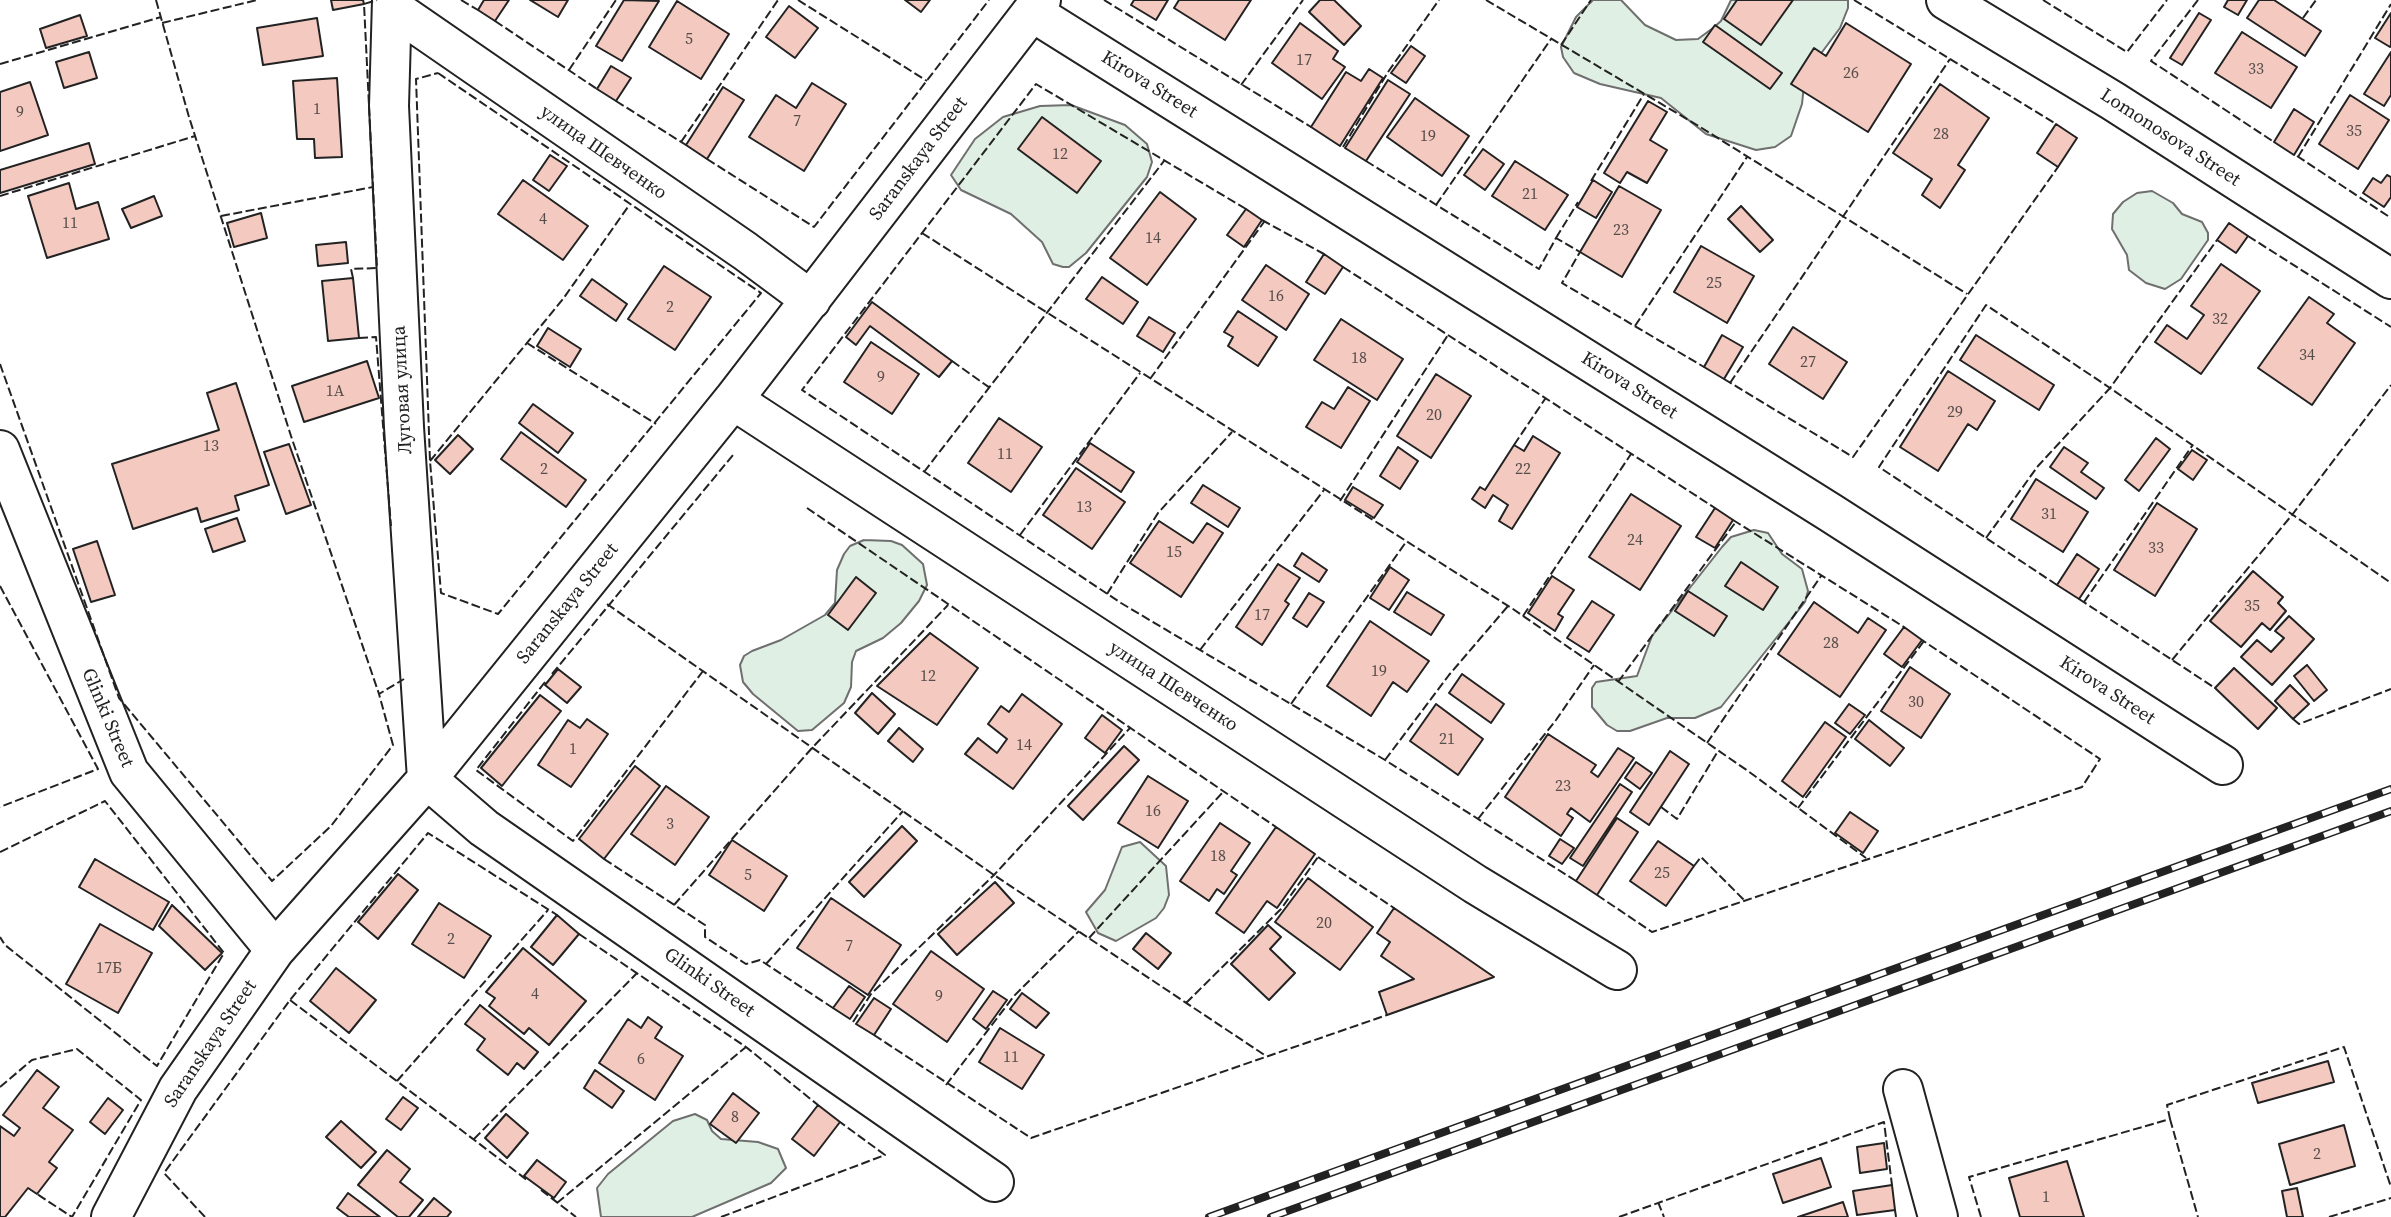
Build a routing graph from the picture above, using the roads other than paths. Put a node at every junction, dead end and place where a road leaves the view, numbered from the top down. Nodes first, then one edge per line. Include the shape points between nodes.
1 (1946, 0) edge
2 (393, 4) edge
3 (1037, 6) edge
4 (2391, 279) edge
5 (811, 300) junction
6 (733, 400) junction
7 (0, 450) edge
8 (2223, 765) dead end
9 (427, 779) junction
10 (275, 950) junction
11 (1617, 970) dead end
12 (1903, 1089) dead end
13 (994, 1182) dead end
14 (111, 1217) edge
15 (1938, 1217) edge

1 - 4 street, Lomonosova Street
2 - 5 street, улица Шевченко
2 - 9 street, Луговая улица via 389,106
3 - 5 street, Saranskaya Street
3 - 8 street, Kirova Street
5 - 6 street, Saranskaya Street
6 - 9 street, Saranskaya Street
6 - 11 street, улица Шевченко via 1475,884
7 - 10 street, Glinki Street via 129,772
9 - 10 street, Saranskaya Street
9 - 13 street, Glinki Street via 484,828
10 - 14 street, Saranskaya Street via 178,1089
12 - 15 street

